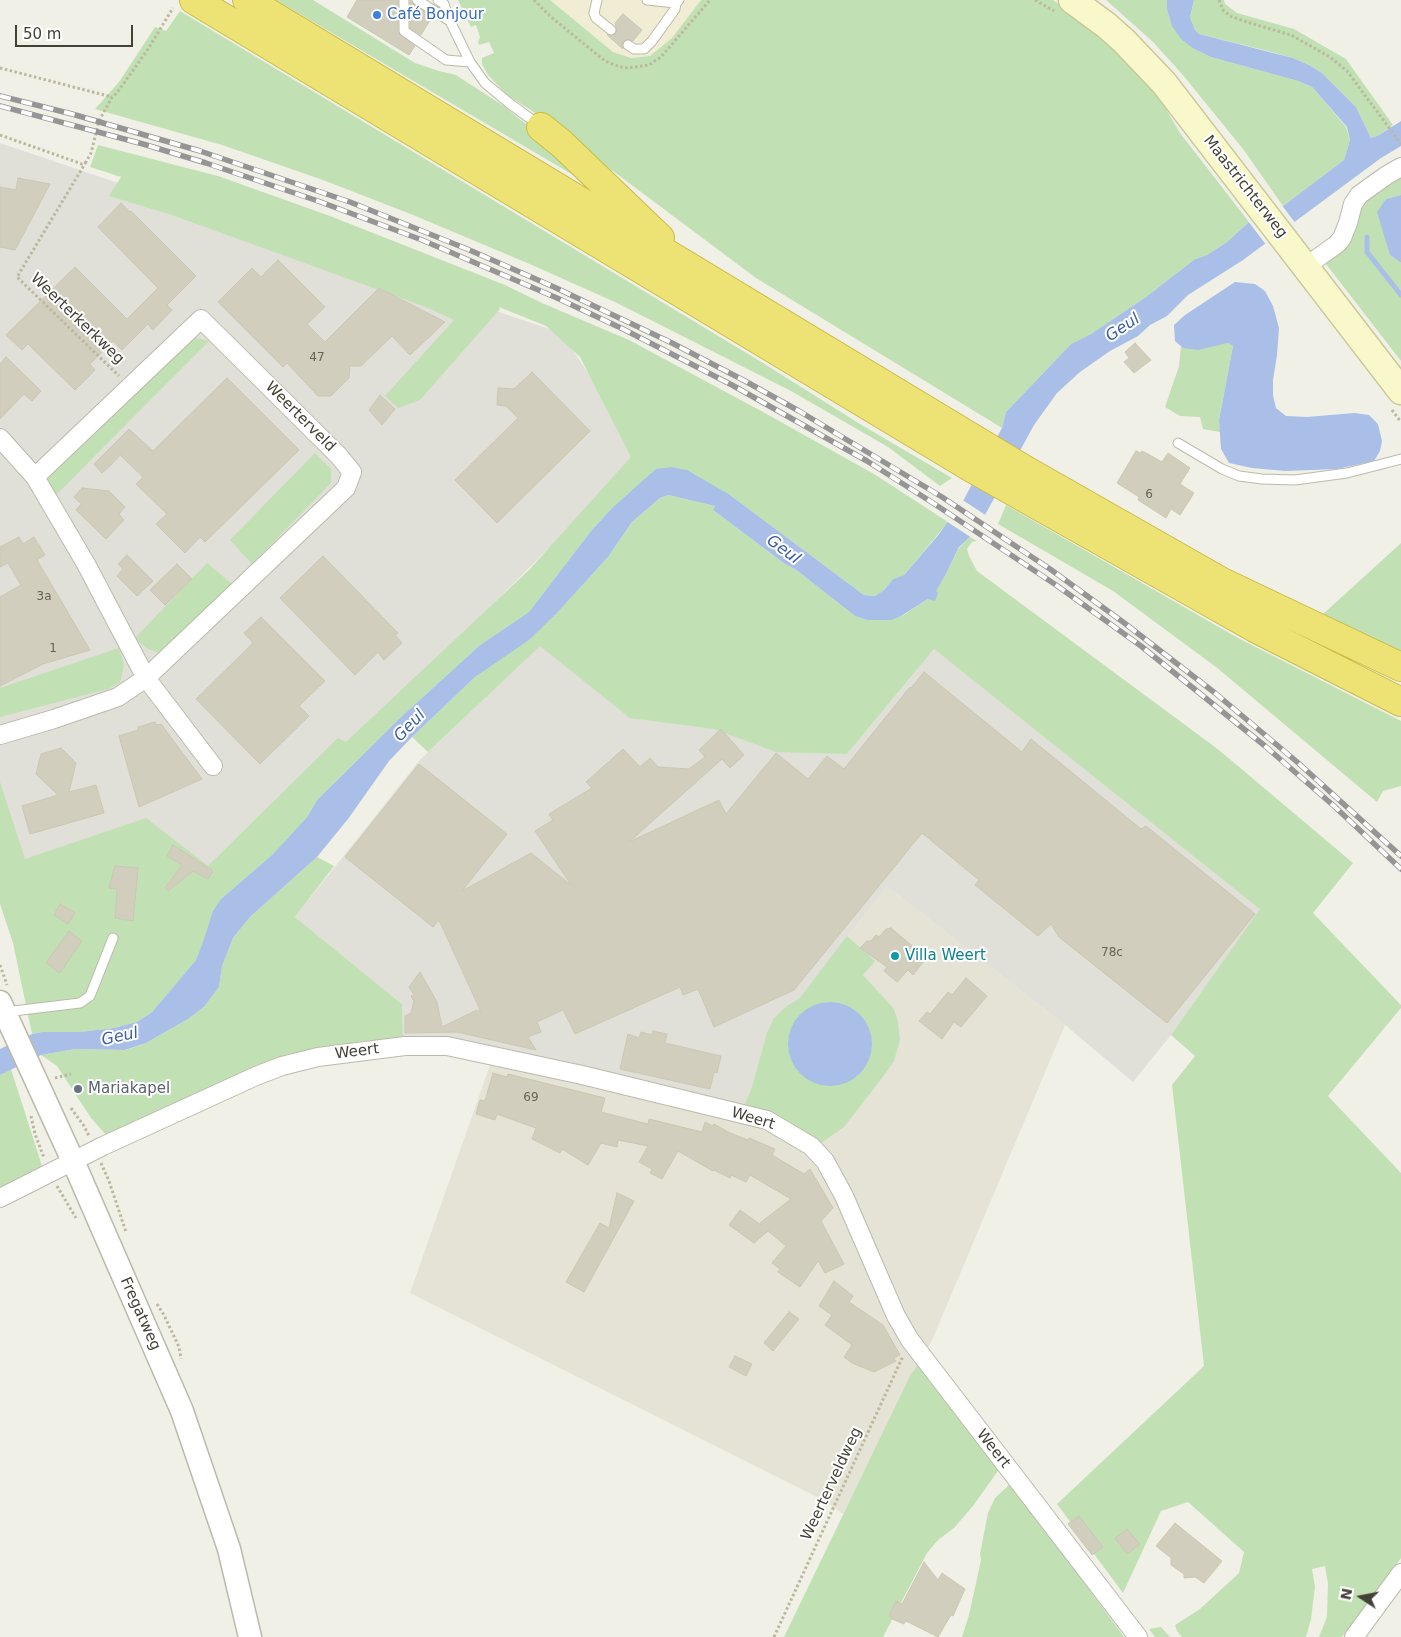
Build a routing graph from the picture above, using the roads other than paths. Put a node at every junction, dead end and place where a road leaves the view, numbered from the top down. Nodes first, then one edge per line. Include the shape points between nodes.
1 (247, 0) edge
2 (404, 0) edge
3 (417, 0) edge
4 (438, 0) edge
5 (597, 0) edge
6 (647, 0) edge
7 (1072, 0) edge
8 (678, 2) edge
9 (183, 4) edge
10 (450, 21) junction
11 (610, 30) dead end
12 (628, 45) dead end
13 (470, 62) junction
14 (541, 126) joint
15 (1401, 167) edge
16 (1305, 267) junction
17 (693, 270) junction
18 (1401, 391) edge
19 (0, 438) edge
20 (1178, 443) dead end
21 (975, 456) junction
22 (1401, 459) edge
23 (34, 477) junction
24 (1018, 480) junction
25 (1401, 667) edge
26 (146, 678) junction
27 (1401, 702) edge
28 (0, 735) edge
29 (213, 766) dead end
30 (113, 938) dead end
31 (2, 1007) edge
32 (73, 1161) junction
33 (0, 1198) edge
34 (1401, 1573) edge
35 (250, 1637) edge
36 (1138, 1637) edge
37 (1354, 1637) edge

1 - 17 highway
2 - 13 lane via 404,31 446,60
3 - 10 lane
4 - 10 lane via 444,4
5 - 11 lane via 596,18
6 - 8 lane
7 - 16 main road, Maastrichterweg via 1123,40 1164,83
8 - 12 lane via 644,49
9 - 21 highway
10 - 13 lane
13 - 14 lane via 490,88
14 - 17 highway
15 - 16 street via 1359,195 1342,238
16 - 18 main road, Maastrichterweg
17 - 21 highway
19 - 23 street
20 - 22 lane via 1222,469 1239,476 1262,479 1295,480 1347,473
21 - 24 highway
23 - 26 street via 86,564
23 - 26 street, Weerterveld via 201,319 352,472 346,488
24 - 25 highway
24 - 27 highway via 1255,628
26 - 28 street, Weerterveld via 118,697
26 - 29 street
30 - 31 lane via 90,996 80,1004
31 - 32 street, Fregatweg via 14,1034 43,1079
32 - 33 street, Weert
32 - 35 street, Fregatweg via 182,1411 228,1549
32 - 36 street, Weert via 282,1066 318,1056 405,1046 448,1046 767,1120 811,1146 825,1161 910,1340
34 - 37 street

